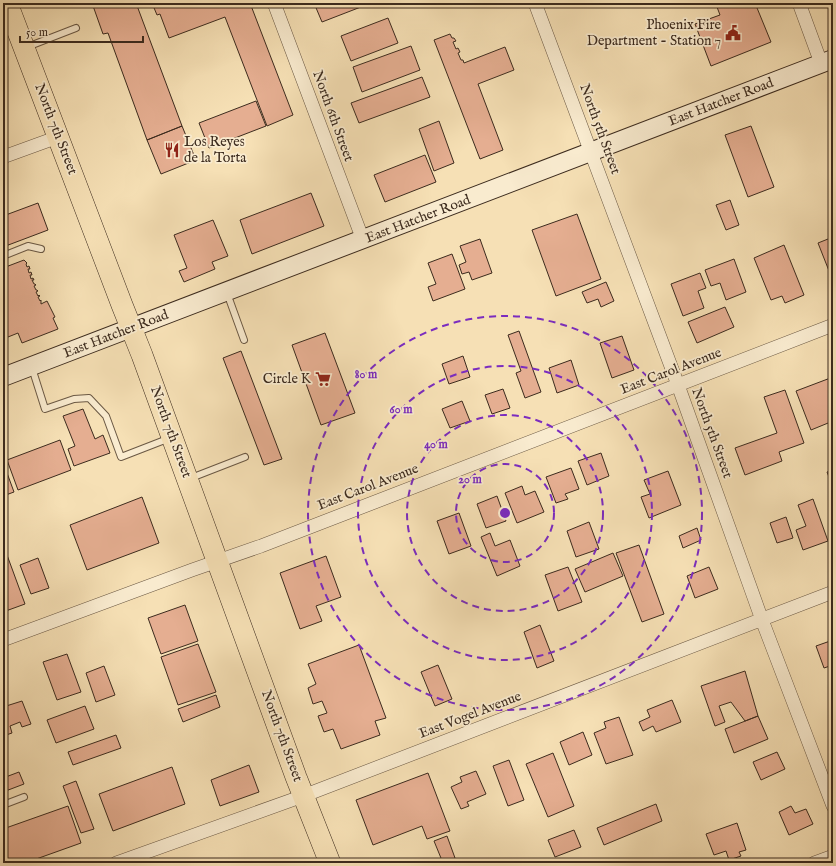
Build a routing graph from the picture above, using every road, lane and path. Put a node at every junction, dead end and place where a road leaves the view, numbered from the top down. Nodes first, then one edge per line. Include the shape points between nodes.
1 (7, 3) edge
2 (274, 3) edge
3 (535, 3) edge
4 (799, 3) edge
5 (76, 28) dead end
6 (24, 48) junction
7 (827, 61) edge
8 (58, 137) junction
9 (590, 152) junction
10 (3, 157) edge
11 (363, 240) junction
12 (41, 249) dead end
13 (3, 256) edge
14 (227, 292) junction
15 (833, 325) edge
16 (132, 329) junction
17 (244, 340) dead end
18 (32, 366) junction
19 (3, 377) edge
20 (678, 385) junction
21 (172, 437) junction
22 (245, 457) dead end
23 (188, 479) junction
24 (218, 561) junction
25 (833, 592) edge
26 (762, 620) junction
27 (3, 640) edge
28 (303, 796) junction
29 (24, 797) dead end
30 (3, 804) edge
31 (833, 806) edge
32 (833, 856) edge
33 (116, 863) edge
34 (330, 863) edge
35 (814, 863) edge

1 - 6 main road, North 7th Street
2 - 11 street, North 6th Street
3 - 9 street, North 5th Street
4 - 7 street
5 - 6 lane
6 - 8 main road, North 7th Street
7 - 9 street, East Hatcher Road
8 - 10 street
8 - 16 main road, North 7th Street
9 - 11 street, East Hatcher Road
9 - 20 street, North 5th Street
11 - 14 street, East Hatcher Road
12 - 13 lane via 28,246
14 - 16 street, East Hatcher Road
14 - 17 lane
15 - 20 street, East Carol Avenue
16 - 18 street, East Hatcher Road
16 - 21 main road, North 7th Street
18 - 19 street, East Hatcher Road
18 - 21 lane via 45,408 74,399 88,398 106,416 121,457
20 - 24 street, East Carol Avenue
20 - 26 street, North 5th Street
21 - 23 main road, North 7th Street
22 - 23 lane
23 - 24 main road, North 7th Street
24 - 27 street, East Carol Avenue
24 - 28 main road, North 7th Street
25 - 26 street, East Vogel Avenue
26 - 28 street, East Vogel Avenue
26 - 31 street, North 5th Street
28 - 33 street, East Vogel Avenue
28 - 34 main road, North 7th Street
29 - 30 lane
32 - 35 street

